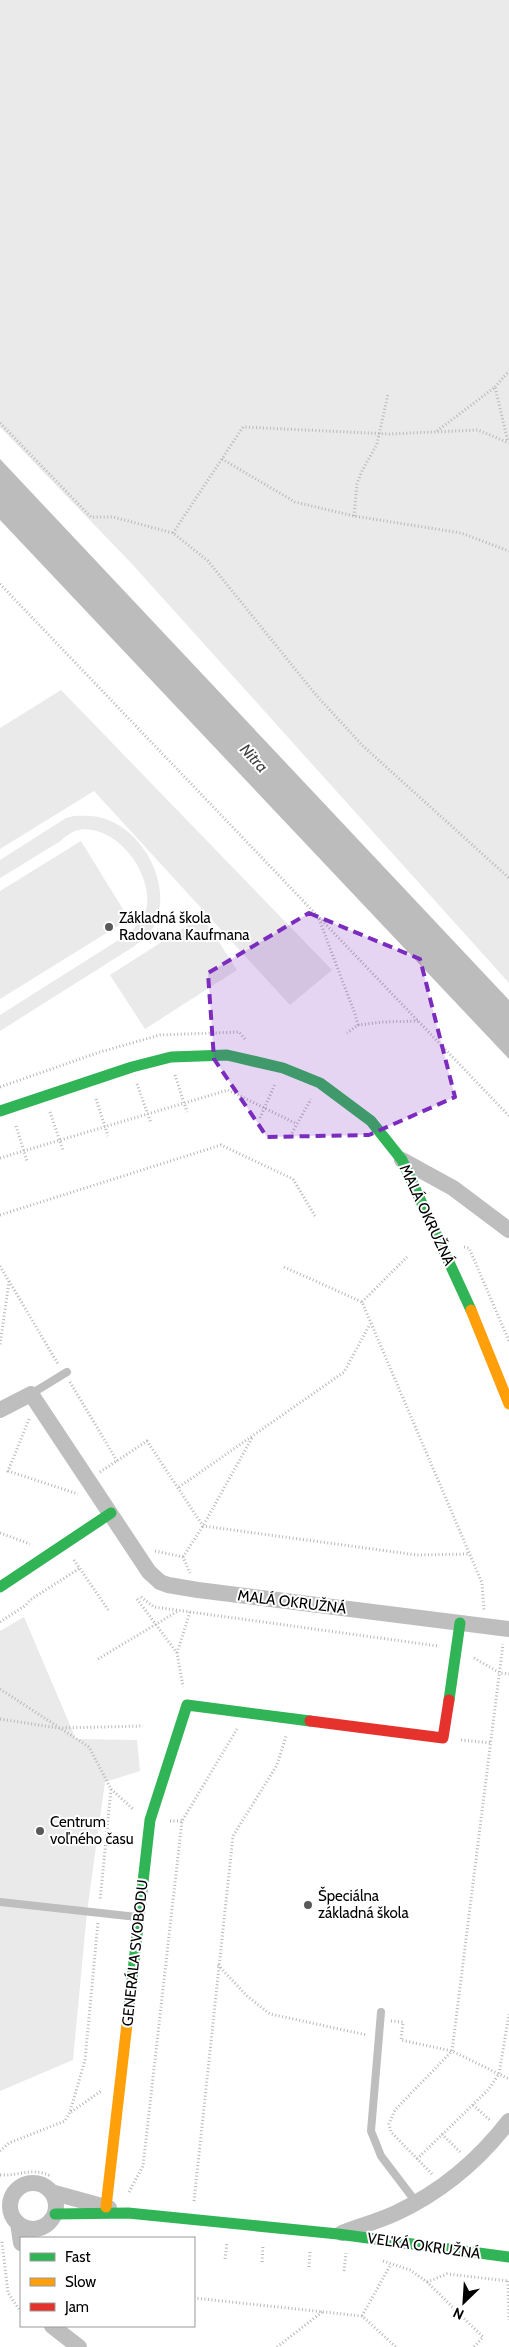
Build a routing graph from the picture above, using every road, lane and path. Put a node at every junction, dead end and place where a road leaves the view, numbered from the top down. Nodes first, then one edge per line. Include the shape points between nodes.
1 (509, 372) edge
2 (495, 387) junction
3 (388, 394) dead end
4 (0, 423) edge
5 (437, 431) junction
6 (378, 433) junction
7 (509, 442) edge
8 (222, 459) junction
9 (354, 516) junction
10 (173, 533) junction
11 (509, 551) edge
12 (0, 584) edge
13 (509, 878) edge
14 (318, 917) junction
15 (418, 1021) junction
16 (358, 1025) junction
17 (347, 1033) dead end
18 (174, 1071) dead end
19 (278, 1078) dead end
20 (137, 1082) dead end
21 (94, 1094) dead end
22 (314, 1094) dead end
23 (184, 1103) junction
24 (264, 1108) junction
25 (49, 1109) dead end
26 (0, 1111) edge
27 (187, 1112) dead end
28 (148, 1114) junction
29 (509, 1116) edge
30 (260, 1118) dead end
31 (15, 1120) dead end
32 (151, 1123) dead end
33 (297, 1124) junction
34 (104, 1127) junction
35 (292, 1133) dead end
36 (108, 1136) dead end
37 (60, 1140) junction
38 (63, 1150) dead end
39 (24, 1151) junction
40 (0, 1158) edge
41 (402, 1160) junction
42 (27, 1161) dead end
43 (0, 1214) edge
44 (315, 1216) dead end
45 (509, 1230) edge
46 (461, 1246) dead end
47 (407, 1257) dead end
48 (0, 1266) edge
49 (284, 1267) dead end
50 (9, 1280) junction
51 (362, 1302) junction
52 (371, 1324) junction
53 (509, 1341) edge
54 (0, 1344) edge
55 (67, 1375) junction
56 (31, 1394) junction
57 (509, 1404) edge
58 (0, 1410) edge
59 (32, 1413) dead end
60 (254, 1434) junction
61 (117, 1461) junction
62 (89, 1480) junction
63 (179, 1487) junction
64 (108, 1508) junction
65 (203, 1526) junction
66 (0, 1533) edge
67 (63, 1544) junction
68 (133, 1546) junction
69 (52, 1552) junction
70 (469, 1554) junction
71 (183, 1557) junction
72 (80, 1568) junction
73 (0, 1587) edge
74 (198, 1590) junction
75 (141, 1597) dead end
76 (137, 1599) dead end
77 (109, 1611) dead end
78 (178, 1611) junction
79 (190, 1612) junction
80 (0, 1622) edge
81 (460, 1623) junction
82 (156, 1625) junction
83 (486, 1626) junction
84 (507, 1629) edge
85 (457, 1648) junction
86 (177, 1654) junction
87 (98, 1659) dead end
88 (500, 1673) junction
89 (509, 1674) edge
90 (187, 1705) junction
91 (247, 1712) junction
92 (0, 1718) edge
93 (291, 1718) junction
94 (143, 1726) dead end
95 (443, 1738) junction
96 (491, 1743) junction
97 (111, 1789) dead end
98 (150, 1820) junction
99 (0, 1902) edge
100 (139, 1917) junction
101 (218, 1964) junction
102 (509, 2014) edge
103 (380, 2016) joint
104 (508, 2035) edge
105 (378, 2037) junction
106 (452, 2052) junction
107 (499, 2074) junction
108 (121, 2076) junction
109 (509, 2079) edge
110 (473, 2105) junction
111 (70, 2112) dead end
112 (501, 2122) edge
113 (442, 2134) junction
114 (464, 2156) dead end
115 (417, 2159) junction
116 (443, 2185) junction
117 (0, 2190) edge
118 (17, 2190) junction
119 (51, 2192) junction
120 (128, 2192) dead end
121 (416, 2202) junction
122 (106, 2207) junction
123 (193, 2210) dead end
124 (128, 2213) junction
125 (9, 2214) edge
126 (54, 2214) junction
127 (41, 2233) edge
128 (338, 2234) junction
129 (227, 2237) dead end
130 (20, 2241) edge
131 (264, 2241) dead end
132 (2, 2242) dead end
133 (311, 2245) dead end
134 (355, 2253) dead end
135 (509, 2257) edge
136 (225, 2258) dead end
137 (382, 2261) dead end
138 (262, 2262) dead end
139 (391, 2264) junction
140 (309, 2267) dead end
141 (344, 2270) dead end
142 (508, 2281) edge
143 (427, 2282) junction
144 (195, 2298) edge
145 (20, 2311) edge
146 (323, 2312) junction
147 (362, 2316) junction
148 (509, 2320) edge
149 (53, 2327) edge
150 (79, 2347) edge
151 (277, 2347) edge
152 (396, 2347) edge
153 (474, 2347) edge

1 - 2 path
2 - 5 path
2 - 7 path
3 - 6 path
4 - 10 path via 91,517 113,517
5 - 6 path
5 - 7 path via 478,430
6 - 8 path via 243,426
6 - 9 path via 377,444 357,484
8 - 9 path via 295,502
8 - 10 path
9 - 11 path via 461,533
10 - 13 path via 208,561 316,694 363,746
12 - 14 path
14 - 15 path
14 - 16 path
15 - 16 path
15 - 29 path
16 - 17 path
18 - 23 path
19 - 24 path
20 - 28 path
21 - 34 path
22 - 33 path
23 - 24 path via 228,1090
23 - 27 path
23 - 28 path
24 - 30 path
24 - 33 path
25 - 37 path
26 - 41 street, MALÁ OKRUŽNÁ via 171,1057 227,1055 283,1068 320,1083 371,1121
28 - 32 path
28 - 34 path
31 - 39 path
33 - 35 path
34 - 36 path
34 - 37 path
37 - 38 path
37 - 39 path
39 - 40 path
39 - 42 path
41 - 45 street via 453,1188
41 - 57 street, MALÁ OKRUŽNÁ via 454,1271
43 - 44 path via 221,1145 293,1179
46 - 53 path via 469,1248
47 - 51 path
48 - 50 path
49 - 51 path
50 - 54 path
50 - 55 path
51 - 52 path
52 - 60 path via 344,1372
52 - 70 path
55 - 56 lane
55 - 61 path
56 - 58 street
56 - 62 street, MALÁ OKRUŽNÁ
59 - 64 path via 8,1471
60 - 63 path
60 - 65 path
61 - 62 path
61 - 63 path via 147,1441
62 - 64 street, MALÁ OKRUŽNÁ
63 - 65 path
64 - 67 street
64 - 68 street, MALÁ OKRUŽNÁ
65 - 70 path via 417,1556
65 - 71 path
66 - 69 path
67 - 69 street
67 - 72 path
68 - 71 path
68 - 74 street, MALÁ OKRUŽNÁ via 149,1572 160,1582
69 - 73 street
70 - 83 path via 482,1583
71 - 74 path
72 - 77 path
72 - 80 path
74 - 81 street, MALÁ OKRUŽNÁ
75 - 78 path via 154,1607
76 - 82 path
78 - 79 path
78 - 82 path
79 - 85 path
79 - 86 path
81 - 83 street, MALÁ OKRUŽNÁ
81 - 85 street
82 - 86 path
82 - 87 path
83 - 84 street, MALÁ OKRUŽNÁ
84 - 88 path
85 - 88 path
85 - 95 street
86 - 90 path
88 - 89 path
88 - 96 path
90 - 91 street
90 - 98 street, GENERÁLA SVOBODU
91 - 93 street
91 - 120 path via 182,1821 143,2166
92 - 94 path via 58,1728
93 - 95 street
93 - 101 path via 277,1765 233,1836
95 - 96 path
96 - 106 path
97 - 98 path via 129,1807
98 - 100 street, GENERÁLA SVOBODU
99 - 100 lane
100 - 108 street, GENERÁLA SVOBODU
101 - 105 path via 247,1996 270,2014
101 - 123 path
102 - 104 path
103 - 105 lane
103 - 106 path via 403,2022 401,2040
104 - 107 path
105 - 121 lane via 371,2131 381,2156
106 - 107 path
106 - 115 path via 391,2117 391,2132
107 - 109 path
107 - 110 path
108 - 111 path
108 - 122 street, GENERÁLA SVOBODU
110 - 112 path
110 - 113 path
112 - 116 street via 491,2145 469,2167
113 - 114 path
113 - 115 path
115 - 116 path
116 - 121 street
117 - 118 street
118 - 119 street via 31,2183
118 - 125 street via 12,2196
119 - 122 street
119 - 126 street via 55,2199
121 - 128 street via 396,2214
122 - 124 street
124 - 126 street
124 - 128 street
125 - 127 street
125 - 130 street
126 - 127 street
128 - 135 street, VEĽKÁ OKRUŽNÁ
129 - 136 path
131 - 138 path
132 - 145 path via 8,2293
133 - 140 path
134 - 141 path via 346,2250
137 - 139 path
139 - 143 path via 410,2270
139 - 147 path
142 - 143 path via 447,2274
142 - 148 path
143 - 153 path via 483,2337
144 - 146 path
146 - 147 path
146 - 151 path
147 - 152 path
149 - 150 street

